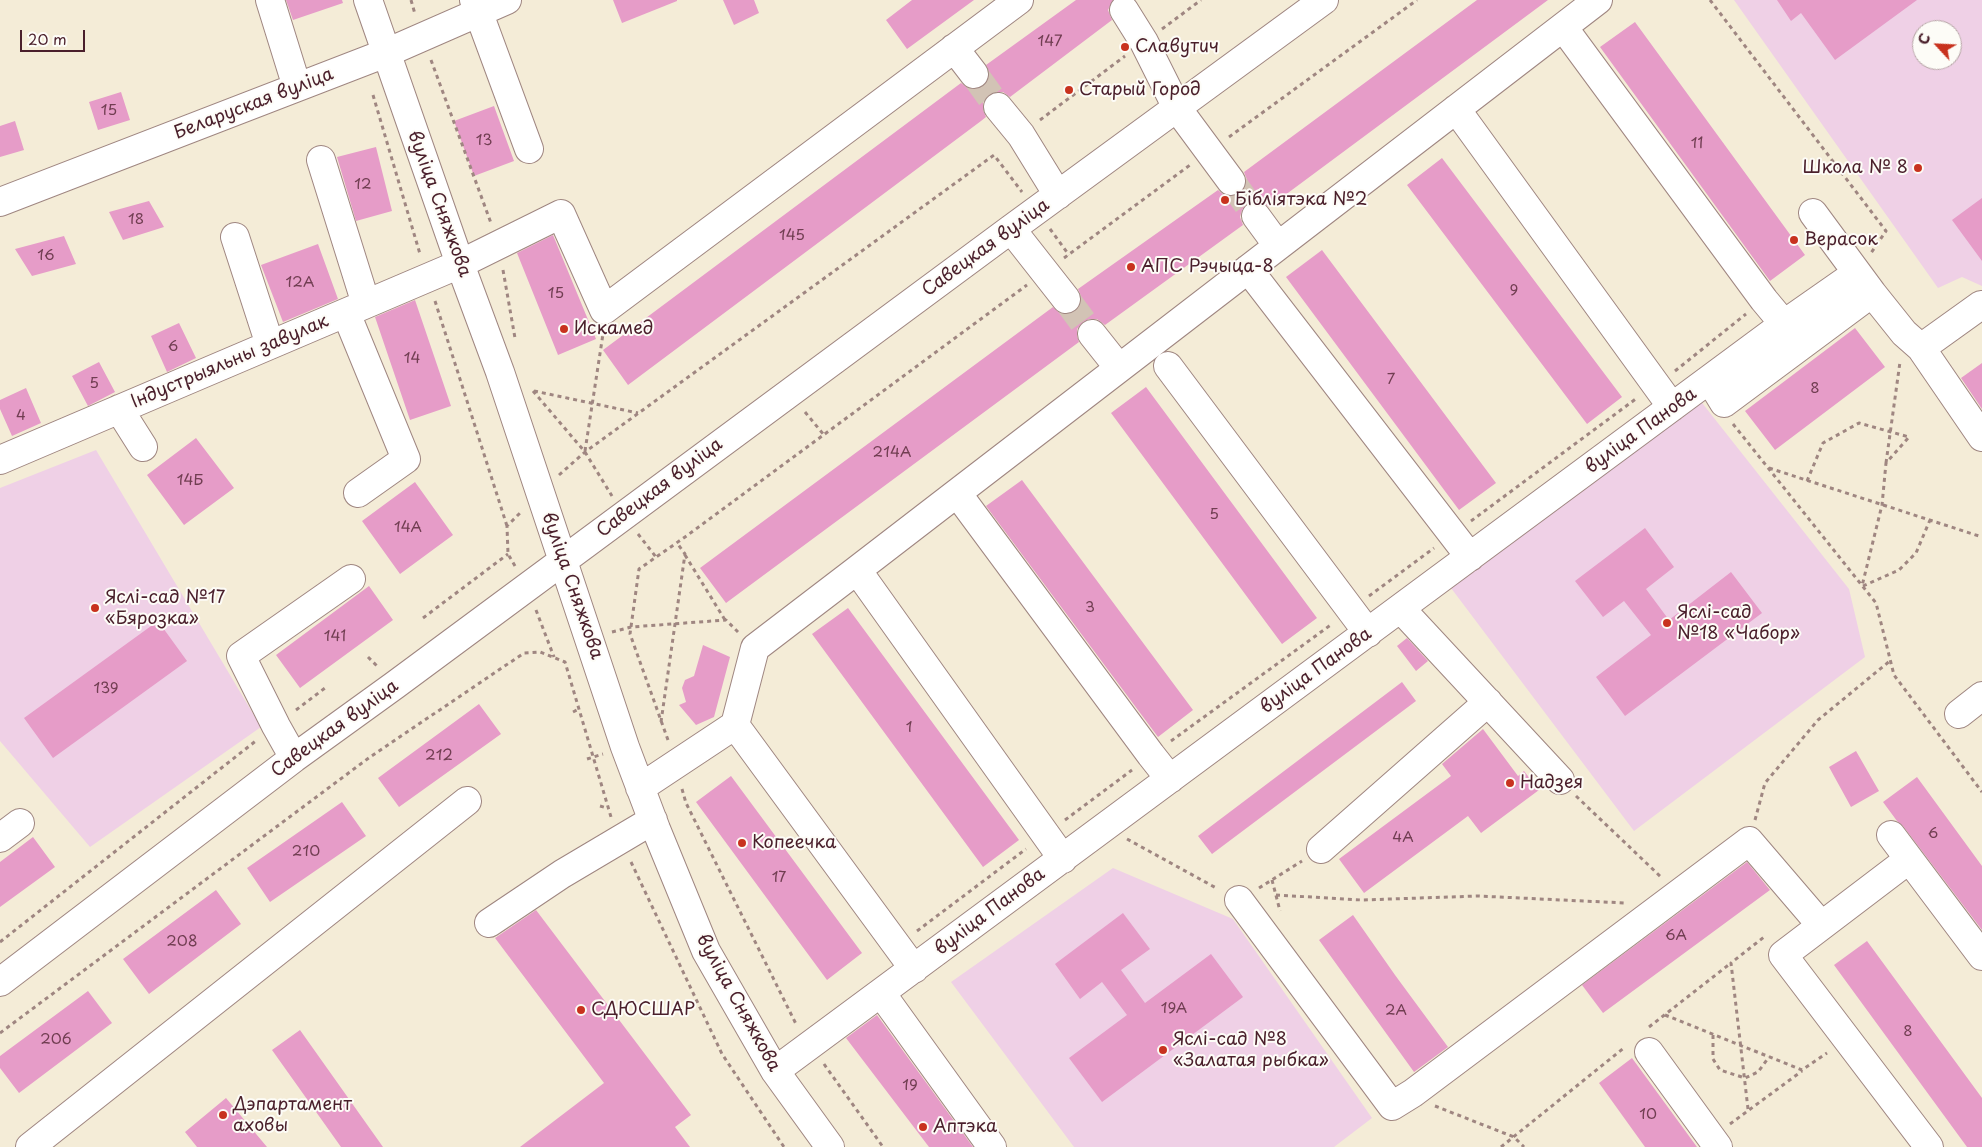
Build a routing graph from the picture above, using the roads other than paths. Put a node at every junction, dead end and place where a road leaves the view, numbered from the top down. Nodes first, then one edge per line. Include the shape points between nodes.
1 (270, 0) edge
2 (368, 0) edge
3 (506, 0) edge
4 (1019, 0) edge
5 (1324, 0) edge
6 (1598, 0) edge
7 (476, 6) edge
8 (1124, 10) dead end
9 (1563, 27) junction
10 (954, 48) junction
11 (386, 53) junction
12 (974, 74) tunnel mouth
13 (297, 87) junction
14 (998, 107) tunnel mouth
15 (1177, 108) junction
16 (1456, 109) junction
17 (529, 149) dead end
18 (321, 160) dead end
19 (1231, 181) tunnel mouth
20 (1058, 195) junction
21 (0, 202) edge
22 (1813, 212) dead end
23 (1256, 216) tunnel mouth
24 (1011, 228) junction
25 (235, 237) dead end
26 (1278, 246) junction
27 (460, 264) junction
28 (1248, 269) junction
29 (1865, 283) junction
30 (1066, 298) tunnel mouth
31 (1981, 305) dead end
32 (356, 308) junction
33 (1784, 324) junction
34 (1092, 334) tunnel mouth
35 (1912, 341) junction
36 (270, 345) junction
37 (1168, 366) dead end
38 (1119, 368) junction
39 (1706, 383) junction
40 (1672, 407) junction
41 (119, 409) junction
42 (1982, 437) edge
43 (143, 447) dead end
44 (0, 460) edge
45 (358, 493) dead end
46 (956, 493) junction
47 (1470, 558) junction
48 (563, 562) junction
49 (856, 570) junction
50 (351, 578) dead end
51 (1401, 609) junction
52 (1368, 633) junction
53 (1982, 696) edge
54 (1488, 702) junction
55 (1959, 714) dead end
56 (735, 726) junction
57 (294, 758) junction
58 (1170, 779) junction
59 (1560, 780) road end
60 (640, 788) junction
61 (467, 801) dead end
62 (653, 820) junction
63 (1891, 834) dead end
64 (1321, 849) road end
65 (1063, 859) junction
66 (1908, 860) junction
67 (1239, 900) road end
68 (489, 923) dead end
69 (1821, 925) junction
70 (1982, 956) edge
71 (914, 969) junction
72 (0, 982) edge
73 (881, 993) junction
74 (1641, 1043) road end
75 (775, 1071) junction
76 (1715, 1143) edge
77 (30, 1147) edge
78 (830, 1147) edge
79 (992, 1147) edge
80 (1929, 1147) edge

1 - 13 street
2 - 11 street, вуліца Сняжкова
3 - 7 street, Беларуская вуліца
4 - 10 street
5 - 15 street, Савецкая вуліца
6 - 9 street
7 - 11 street, Беларуская вуліца via 423,37
7 - 17 street
8 - 15 street
9 - 16 street
9 - 33 street
10 - 12 street
10 - 27 street, Індустрыяльны завулак via 604,310 561,214
11 - 13 street, Беларуская вуліца
11 - 27 street, вуліца Сняжкова
13 - 21 street, Беларуская вуліца
14 - 20 street via 1021,135
15 - 19 street
15 - 20 street, Савецкая вуліца
16 - 26 street
16 - 40 street
18 - 32 street
20 - 24 street, Савецкая вуліца
22 - 29 street
23 - 26 street
24 - 30 street
24 - 48 street, Савецкая вуліца
25 - 36 street
26 - 28 street
27 - 32 street, Індустрыяльны завулак
27 - 48 street, вуліца Сняжкова via 500,372
28 - 38 street
28 - 47 street
29 - 33 street, вуліца Панова
29 - 35 street
29 - 39 street via 1724,403
31 - 35 street
32 - 36 street, Індустрыяльны завулак
32 - 45 street via 406,459
33 - 39 street, вуліца Панова
34 - 38 street
35 - 42 street
36 - 41 street, Індустрыяльны завулак
37 - 52 street
38 - 46 street
39 - 40 street, вуліца Панова
40 - 47 street, вуліца Панова
41 - 43 street
41 - 44 street, Індустрыяльны завулак
46 - 49 street
46 - 58 street
47 - 51 street, вуліца Панова
48 - 57 street, Савецкая вуліца
48 - 60 street, вуліца Сняжкова
49 - 56 street via 755,648
49 - 65 street
50 - 57 street via 241,656
51 - 52 street, вуліца Панова
51 - 54 street
52 - 58 street, вуліца Панова
53 - 55 street
54 - 59 street
54 - 64 street
56 - 60 street
56 - 71 street
57 - 72 street, Савецкая вуліца
58 - 65 street, вуліца Панова
60 - 62 street, вуліца Сняжкова
61 - 77 street
62 - 68 street via 562,874
62 - 75 street, вуліца Сняжкова via 706,951
63 - 66 street
65 - 71 street, вуліца Панова
66 - 69 street
66 - 70 street
67 - 69 street via 1392,1106 1749,841
69 - 80 street via 1783,955
71 - 73 street, вуліца Панова
73 - 75 street, вуліца Панова
73 - 79 street
74 - 76 street
75 - 78 street, вуліца Сняжкова

